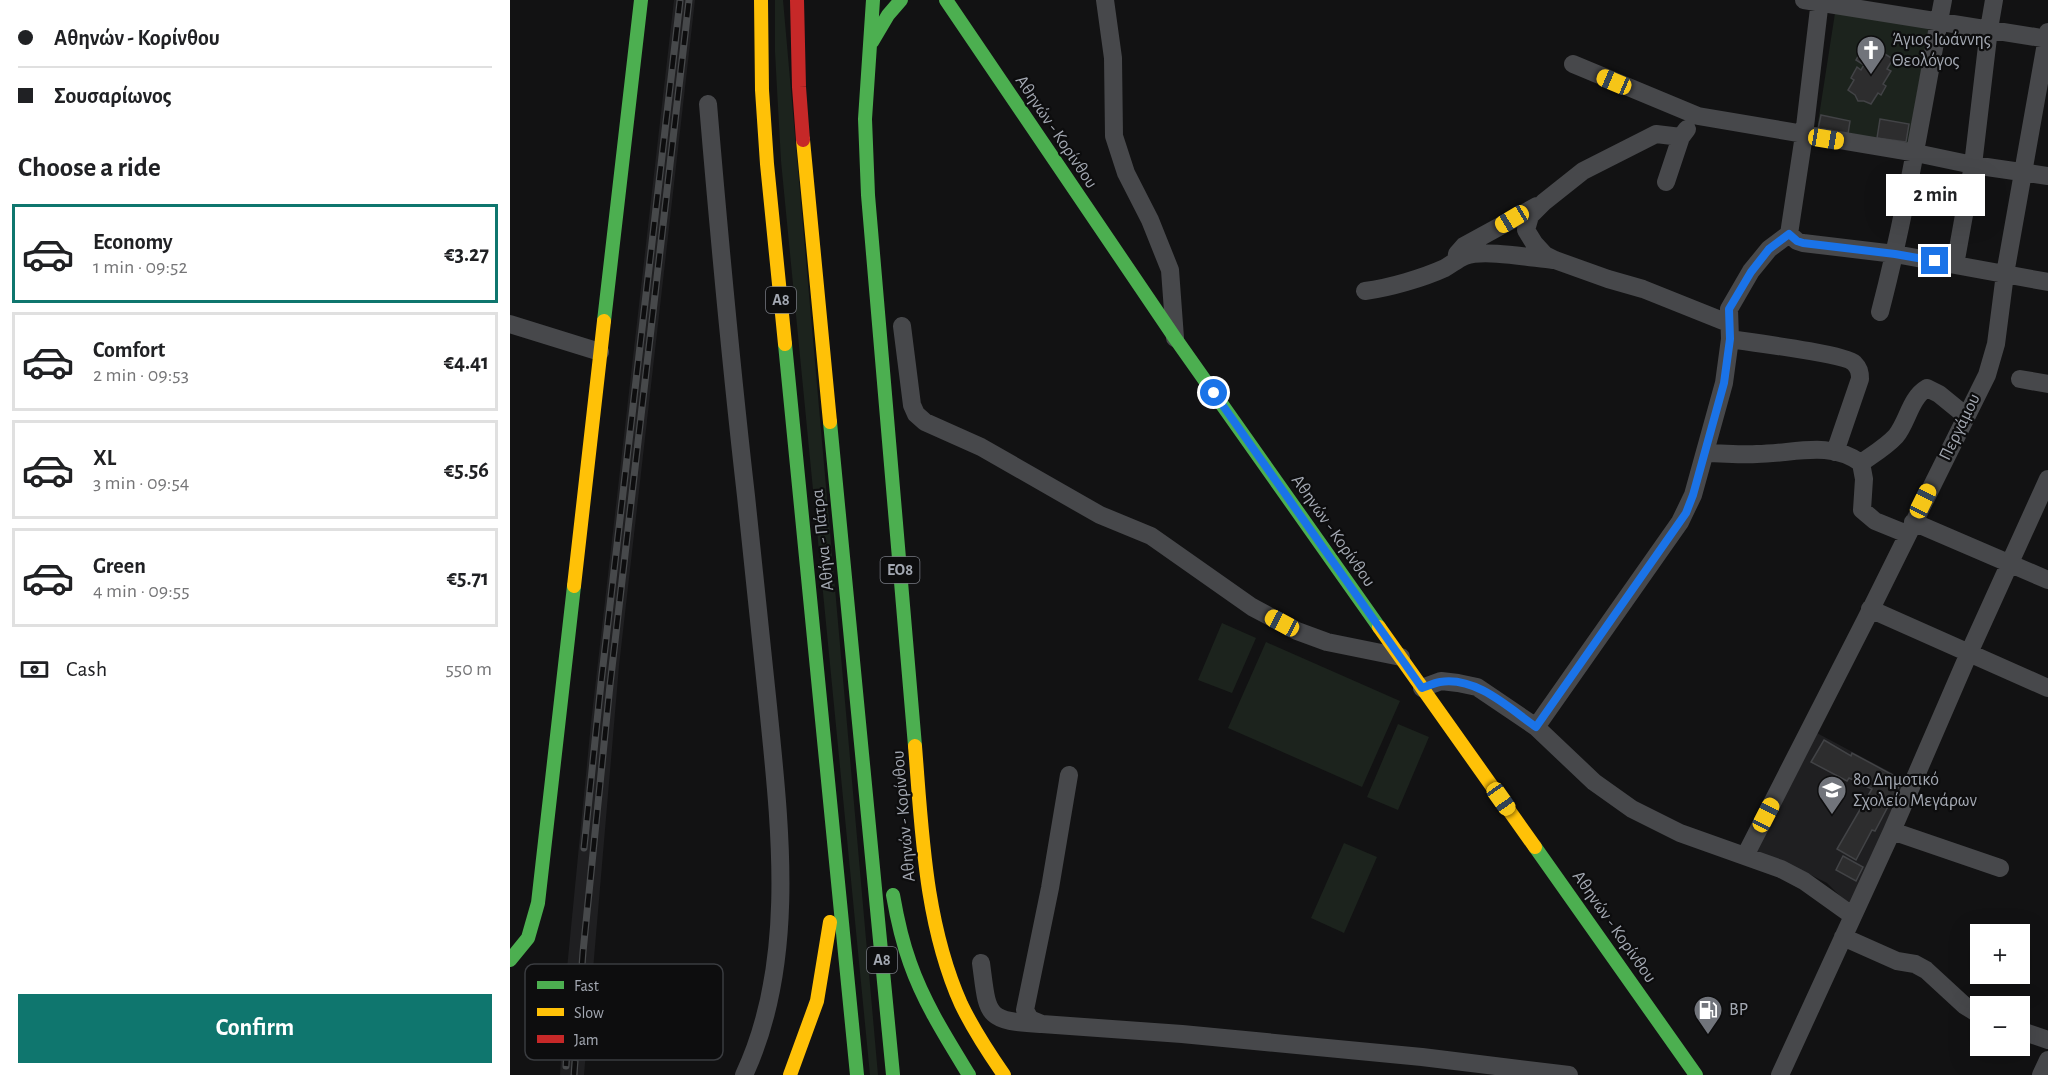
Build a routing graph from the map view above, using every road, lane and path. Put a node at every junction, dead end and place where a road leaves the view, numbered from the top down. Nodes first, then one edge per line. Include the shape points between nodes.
1 (641, 0) edge
2 (761, 0) edge
3 (797, 0) edge
4 (873, 0) edge
5 (901, 0) edge
6 (1105, 0) edge
7 (1943, 0) edge
8 (1994, 0) edge
9 (945, 1) edge
10 (1815, 1) edge
11 (1939, 21) junction
12 (1989, 29) junction
13 (2048, 36) edge
14 (869, 49) junction
15 (1573, 64) dead end
16 (708, 104) dead end
17 (1698, 116) junction
18 (1804, 135) junction
19 (1681, 137) junction
20 (1916, 153) junction
21 (1973, 165) junction
22 (2023, 172) junction
23 (2048, 176) edge
24 (1665, 182) dead end
25 (1544, 202) junction
26 (1789, 234) junction
27 (1895, 254) junction
28 (1555, 260) junction
29 (1455, 262) junction
30 (1955, 265) junction
31 (2005, 274) junction
32 (2048, 282) edge
33 (1365, 291) dead end
34 (1880, 312) dead end
35 (510, 324) edge
36 (902, 326) dead end
37 (1729, 331) junction
38 (1175, 338) junction
39 (600, 352) junction
40 (2020, 379) dead end
41 (2048, 384) edge
42 (1966, 416) junction
43 (1835, 452) junction
44 (1706, 453) junction
45 (1861, 463) junction
46 (2048, 479) edge
47 (1910, 528) junction
48 (2008, 563) junction
49 (2048, 580) edge
50 (1870, 609) junction
51 (1969, 653) junction
52 (1401, 657) junction
53 (1422, 688) junction
54 (2048, 688) edge
55 (1536, 727) junction
56 (1069, 775) dead end
57 (1892, 831) junction
58 (871, 844) junction
59 (1745, 856) junction
60 (2000, 868) dead end
61 (837, 877) junction
62 (1853, 916) junction
63 (1843, 937) junction
64 (510, 960) edge
65 (981, 963) dead end
66 (1970, 1008) edge
67 (1042, 1024) junction
68 (2030, 1034) edge
69 (2048, 1040) edge
70 (2048, 1060) edge
71 (744, 1075) edge
72 (790, 1075) edge
73 (856, 1075) edge
74 (893, 1075) edge
75 (969, 1075) edge
76 (1004, 1075) edge
77 (1564, 1075) edge
78 (1696, 1075) edge
79 (1780, 1075) edge
80 (2041, 1075) edge

1 - 39 main road
2 - 61 main road, Αθήνα - Πάτρα / Α8 via 767,164
3 - 58 main road, Αθήνα - Πάτρα / Α8 via 804,158
4 - 14 main road, Αθηνών - Κορίνθου / ΕΟ8
5 - 14 main road
6 - 38 street via 1113,58 1114,136 1126,173 1170,270
7 - 11 street
8 - 12 street
9 - 38 main road, Αθηνών - Κορίνθου
10 - 11 street
10 - 18 street
11 - 12 street
11 - 20 street
12 - 13 street
12 - 21 street
13 - 22 street, Περγάμου
14 - 76 main road, Αθηνών - Κορίνθου / ΕΟ8 via 865,119 869,214 927,880 956,993
15 - 17 street
16 - 71 street via 730,357 777,796 778,947 766,1012
17 - 18 street
17 - 19 street
18 - 20 street
18 - 26 street
19 - 24 street
19 - 25 street via 1647,137 1582,171
20 - 21 street
20 - 27 street
21 - 22 street
21 - 30 street
22 - 23 street
22 - 31 street, Περγάμου
25 - 28 street via 1530,216 1526,230 1545,255
25 - 29 street via 1464,246
26 - 27 street via 1803,243
26 - 37 street via 1769,249 1751,272 1729,309
27 - 30 street
27 - 34 street
28 - 29 street via 1488,254 1466,256
28 - 37 street via 1643,289
29 - 33 street via 1420,277
30 - 31 street
31 - 32 street
31 - 42 street, Περγάμου via 1996,344
35 - 39 street
36 - 52 street via 912,405 925,422 990,452 1100,515 1151,536 1252,607 1297,631 1327,642
37 - 43 street via 1852,361 1860,371 1860,379
37 - 44 street via 1724,383
38 - 52 main road, Αθηνών - Κορίνθου
39 - 64 main road via 540,893 533,927 523,947
40 - 41 street
42 - 45 street via 1927,387 1920,392 1894,438
42 - 47 street, Περγάμου
43 - 44 street via 1806,449 1759,454
43 - 45 street
44 - 55 street via 1686,513
45 - 47 street via 1863,510 1875,521
46 - 48 street
47 - 48 street
47 - 50 street, Περγάμου
48 - 49 street
48 - 51 street
50 - 51 street
50 - 59 street, Περγάμου
51 - 54 street
51 - 57 street
52 - 53 main road, Αθηνών - Κορίνθου
53 - 55 street via 1441,681 1477,687
53 - 78 main road, Αθηνών - Κορίνθου
55 - 59 street via 1594,782 1632,809 1680,833
56 - 67 street via 1025,1010 1030,1020
57 - 60 street
57 - 62 street
58 - 74 main road, Αθήνα - Πάτρα / Α8
58 - 75 main road via 892,893 913,972
59 - 62 street via 1781,868
61 - 72 main road via 817,1001
61 - 73 main road, Αθήνα - Πάτρα / Α8
62 - 63 street
63 - 66 street via 1926,970
63 - 79 street
65 - 67 street via 987,1003 997,1018
67 - 77 street via 1422,1057
68 - 69 street
70 - 80 street

